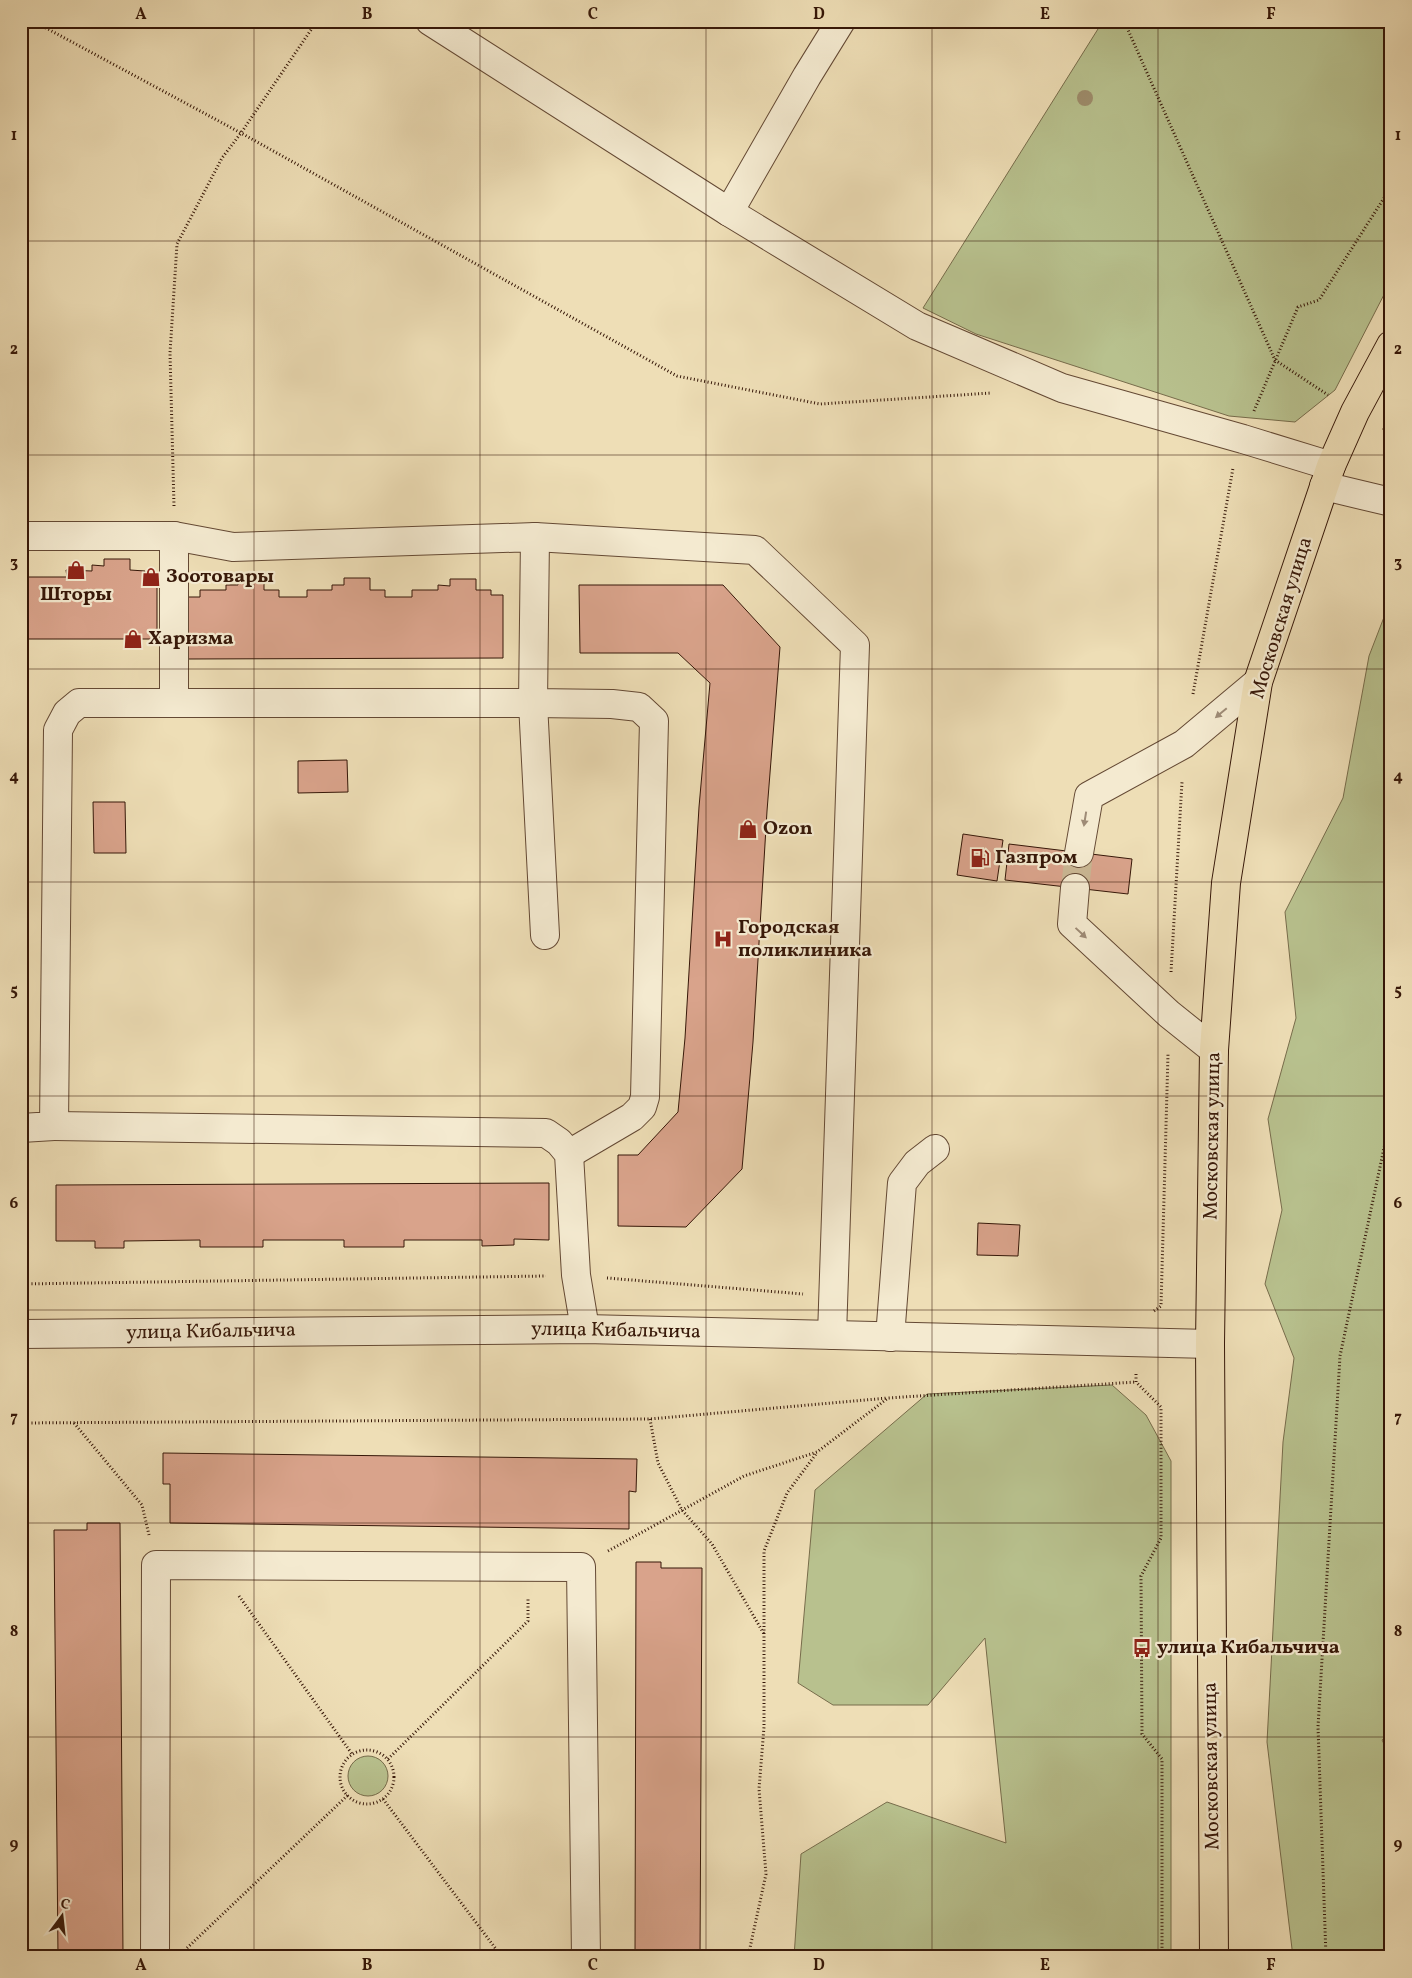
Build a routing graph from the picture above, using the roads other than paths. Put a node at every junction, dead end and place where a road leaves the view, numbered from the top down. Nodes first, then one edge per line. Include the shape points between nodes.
1 (430, 21) edge
2 (841, 21) edge
3 (729, 212) junction
4 (1391, 345) edge
5 (1327, 476) junction
6 (1391, 502) edge
7 (21, 536) edge
8 (174, 536) junction
9 (535, 537) junction
10 (1258, 682) junction
11 (174, 702) junction
12 (533, 703) junction
13 (1079, 853) tunnel mouth
14 (1075, 888) tunnel mouth
15 (545, 935) dead end
16 (1214, 1050) junction
17 (54, 1126) junction
18 (21, 1128) edge
19 (935, 1149) dead end
20 (568, 1154) junction
21 (585, 1329) junction
22 (21, 1334) edge
23 (832, 1335) junction
24 (890, 1337) junction
25 (1210, 1344) junction
26 (155, 1957) edge
27 (586, 1957) edge
28 (1214, 1957) edge

1 - 3 street
2 - 3 street
3 - 5 street via 917,326 1062,388 1233,436
4 - 5 main road, Московская улица via 1355,412
5 - 6 street
5 - 10 main road, Московская улица
7 - 8 street
8 - 9 street via 233,547
8 - 11 street
9 - 12 street
9 - 23 street via 755,550 855,645
10 -> 13 street via 1184,744 1089,796
10 - 16 main road, Московская улица via 1226,883
11 - 12 street
11 - 17 street via 79,702 67,713 58,730
12 - 15 street
12 - 20 street via 639,707 654,721 645,1097 642,1107 632,1117
14 -> 16 street via 1072,924 1169,1014
16 - 25 main road, Московская улица
17 - 18 street
17 - 20 street via 546,1133
19 - 24 street via 917,1163 902,1183
20 - 21 street via 576,1275
21 - 22 street, улица Кибальчича
21 - 23 street, улица Кибальчича
23 - 24 street, улица Кибальчича
24 - 25 street, улица Кибальчича
25 - 28 main road, Московская улица
26 - 27 street via 156,1565 581,1566

